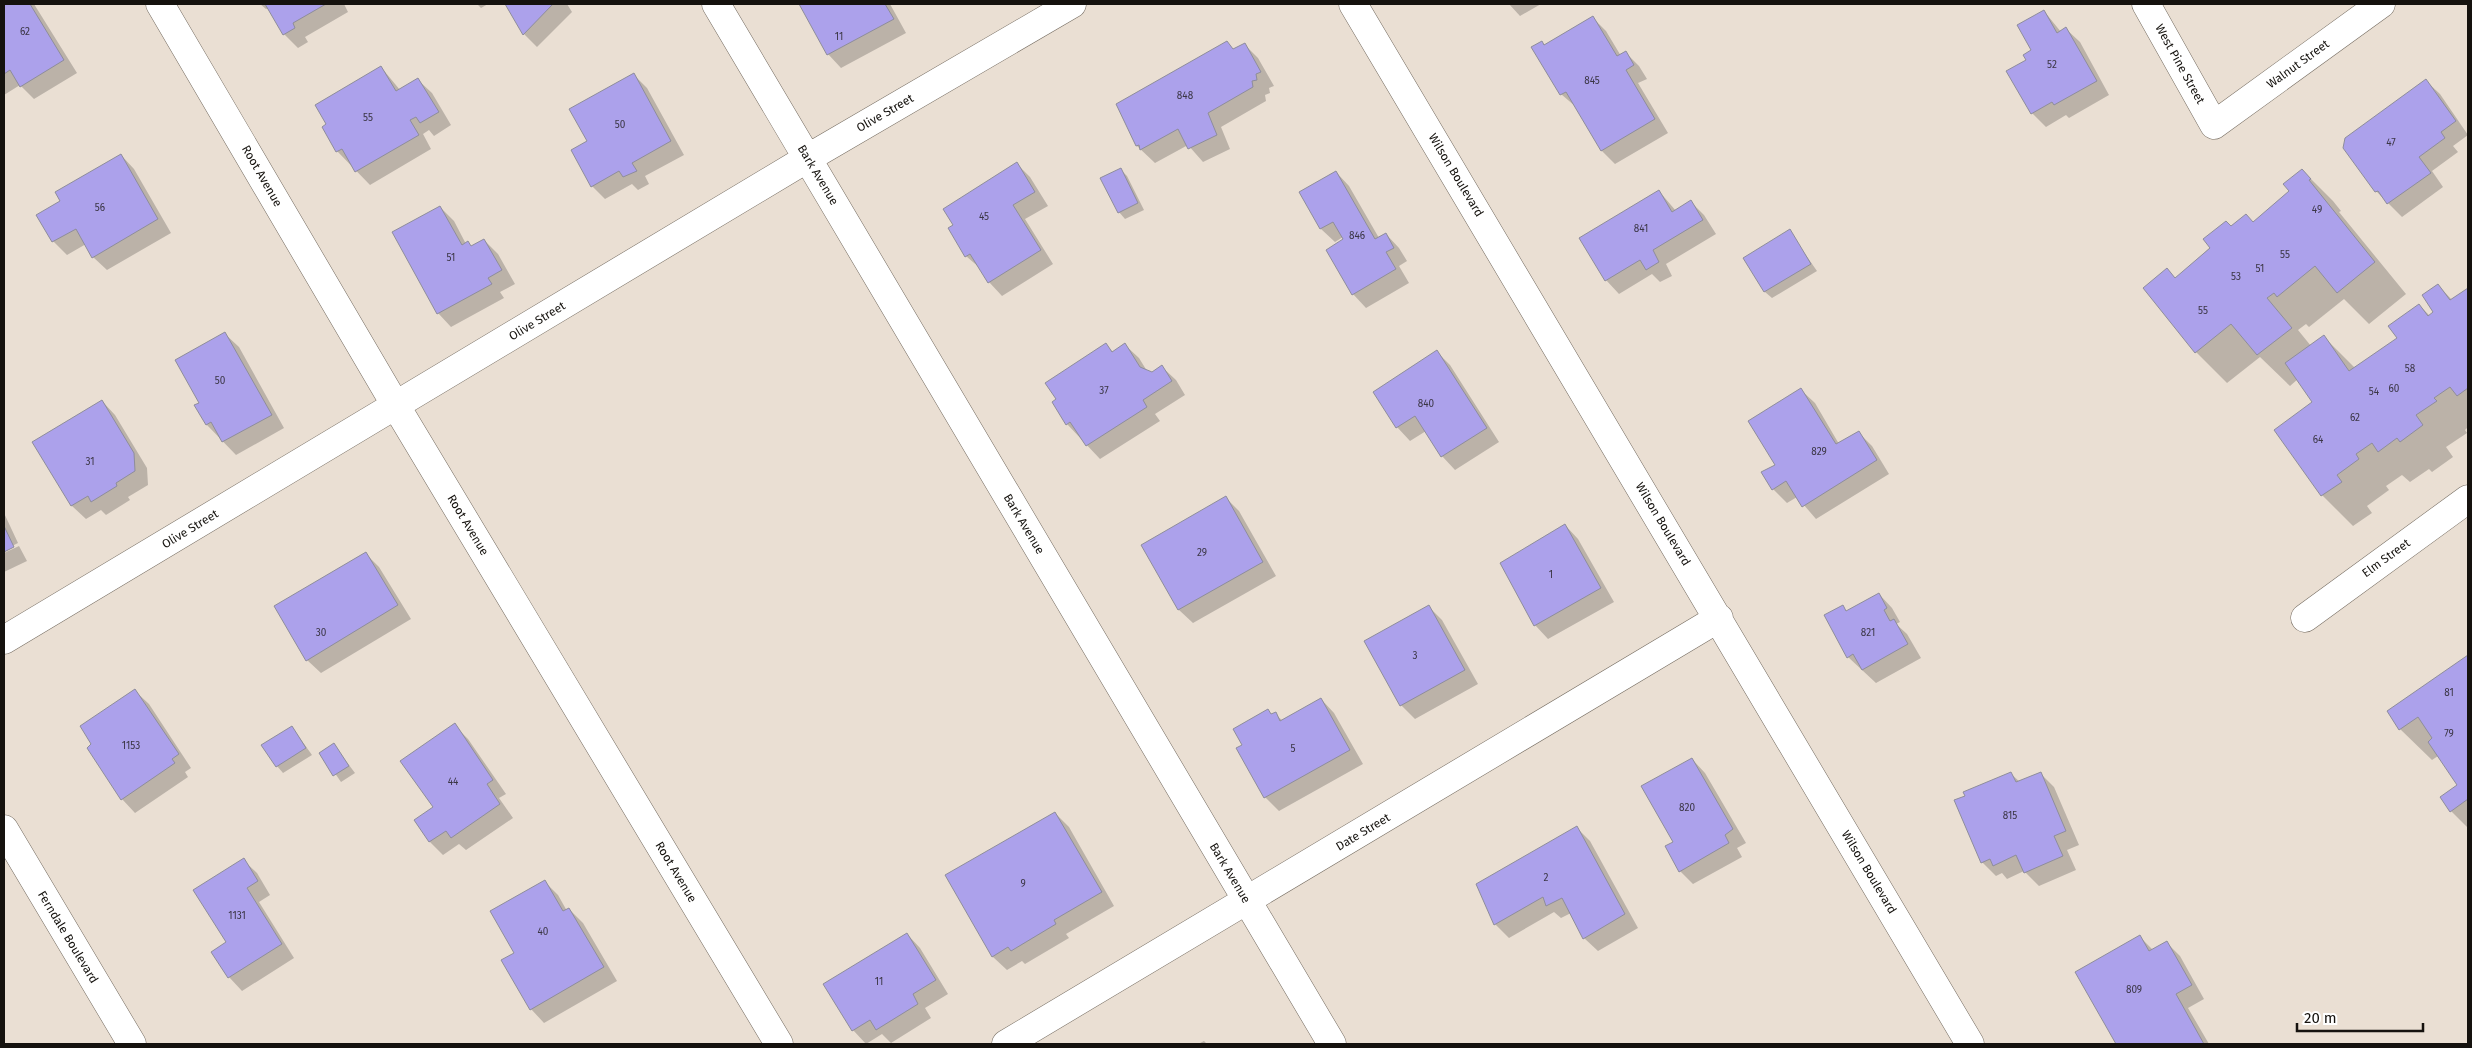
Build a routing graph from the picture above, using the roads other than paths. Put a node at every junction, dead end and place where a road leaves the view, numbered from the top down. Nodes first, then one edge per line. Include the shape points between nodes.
1 (160, 4) edge
2 (716, 4) edge
3 (1072, 4) edge
4 (1353, 4) edge
5 (2146, 4) edge
6 (2381, 4) edge
7 (2214, 125) joint
8 (808, 158) junction
9 (396, 406) junction
10 (2468, 499) edge
11 (1719, 618) junction
12 (2305, 618) dead end
13 (4, 640) edge
14 (4, 829) edge
15 (1247, 901) junction
16 (132, 1044) edge
17 (779, 1044) edge
18 (1006, 1044) edge
19 (1332, 1044) edge
20 (1970, 1044) edge

1 - 9 street, Root Avenue
2 - 8 street, Bark Avenue
3 - 8 street, Olive Street
4 - 11 street, Wilson Boulevard
5 - 7 street, West Pine Street
6 - 7 street, Walnut Street
8 - 9 street, Olive Street
8 - 15 street, Bark Avenue
9 - 13 street, Olive Street
9 - 17 street, Root Avenue
10 - 12 street, Elm Street
11 - 15 street, Date Street
11 - 20 street, Wilson Boulevard
14 - 16 street, Ferndale Boulevard
15 - 18 street, Date Street
15 - 19 street, Bark Avenue

